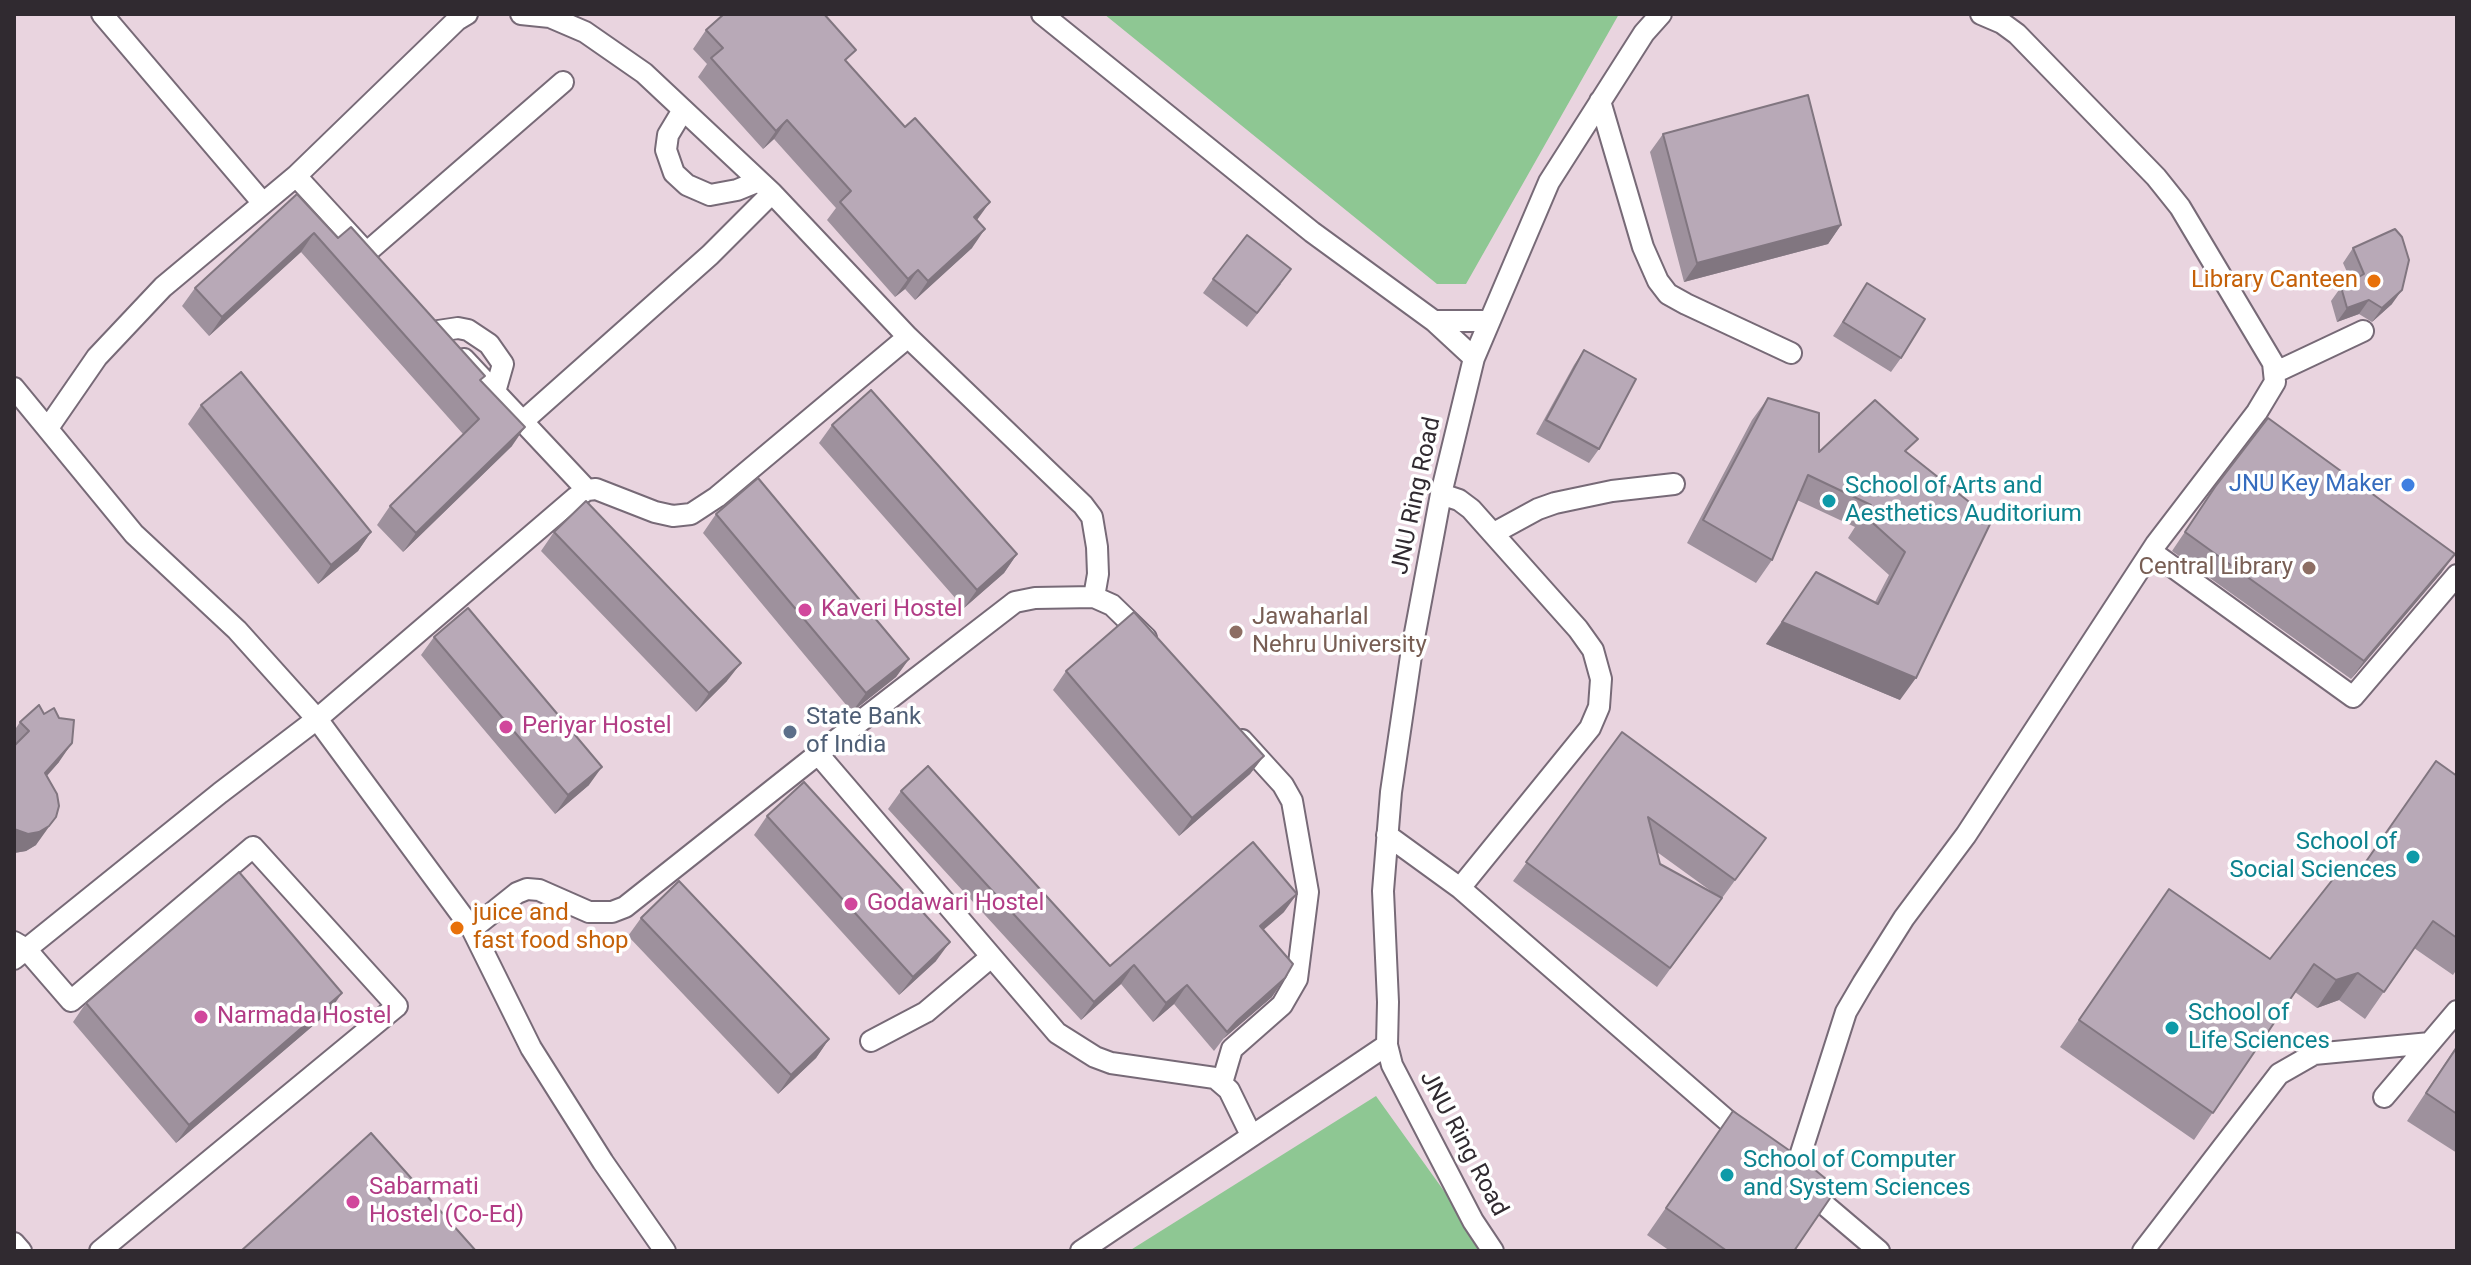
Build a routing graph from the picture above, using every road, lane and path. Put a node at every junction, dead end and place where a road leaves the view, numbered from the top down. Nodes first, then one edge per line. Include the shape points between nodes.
1 (102, 14) edge
2 (467, 14) edge
3 (521, 14) edge
4 (1042, 14) edge
5 (1661, 14) edge
6 (1981, 14) edge
7 (544, 15) edge
8 (563, 82) dead end
9 (1600, 101) junction
10 (683, 110) junction
11 (296, 176) junction
12 (766, 187) junction
13 (262, 202) junction
14 (1434, 321) junction
15 (1488, 321) junction
16 (2363, 331) dead end
17 (908, 337) junction
18 (1791, 353) dead end
19 (1474, 358) junction
20 (2276, 377) junction
21 (14, 388) edge
22 (495, 392) junction
23 (522, 422) junction
24 (48, 428) junction
25 (1674, 484) dead end
26 (587, 490) junction
27 (1441, 494) junction
28 (1494, 533) junction
29 (2152, 552) junction
30 (2457, 575) edge
31 (1094, 597) junction
32 (1159, 652) edge
33 (317, 719) junction
34 (1232, 730) edge
35 (818, 754) junction
36 (1387, 835) junction
37 (1460, 888) junction
38 (472, 929) junction
39 (18, 950) edge
40 (991, 957) junction
41 (2457, 1011) edge
42 (871, 1041) dead end
43 (2430, 1043) junction
44 (1387, 1045) junction
45 (1222, 1083) junction
46 (2384, 1097) dead end
47 (1251, 1135) junction
48 (1758, 1147) edge
49 (14, 1243) edge
50 (21, 1251) edge
51 (100, 1251) edge
52 (665, 1251) edge
53 (1081, 1251) edge
54 (1493, 1251) edge
55 (1879, 1251) edge
56 (2143, 1251) edge

1 - 13 lane
2 - 11 lane
3 - 7 lane
4 - 14 lane via 1312,232
5 - 9 lane, JNU Ring Road
6 - 20 lane via 2017,34 2156,177 2180,207
7 - 10 lane via 606,45
8 - 11 lane via 371,258
9 - 15 lane, JNU Ring Road via 1549,182
9 - 18 lane via 1658,281 1686,304
10 - 12 lane
10 - 12 lane via 668,135 666,150 674,173 710,195
11 - 13 lane
12 - 17 lane
12 - 23 lane via 710,255
13 - 24 lane via 121,330
14 - 15 lane
14 - 19 lane
15 - 19 lane, JNU Ring Road
16 - 20 lane
17 - 26 lane via 691,514 655,512 609,492
17 - 31 lane via 1092,517 1098,574
19 - 27 lane, JNU Ring Road
20 - 29 lane via 2263,417
21 - 24 lane
22 - 22 lane via 433,325 468,330 489,344 503,364
22 - 23 lane
23 - 26 lane
24 - 33 lane via 134,534 237,630
25 - 28 lane via 1555,503
26 - 33 lane
27 - 28 lane via 1459,500
27 - 36 lane, JNU Ring Road via 1412,649
28 - 37 lane via 1593,650 1601,679 1599,707 1590,728
29 - 30 lane via 2353,697
29 - 55 lane via 1846,1012 1787,1173
31 - 32 lane via 1112,605
31 - 35 lane via 1015,602
33 - 38 lane
33 - 39 lane
34 - 45 lane via 1292,801 1308,892 1297,979 1282,1005 1232,1049
35 - 38 lane via 625,907 589,912 527,889
35 - 40 lane
36 - 37 lane
36 - 44 lane, JNU Ring Road
37 - 48 lane
38 - 52 lane via 531,1048
39 - 51 lane via 71,1001 253,847 397,1006
40 - 42 lane via 926,1012
40 - 45 lane via 1057,1033 1095,1057
41 - 43 lane
43 - 46 lane
43 - 56 lane via 2314,1054 2279,1074
44 - 47 lane
44 - 54 lane, JNU Ring Road via 1392,1065
45 - 47 lane
47 - 53 lane
49 - 50 lane

